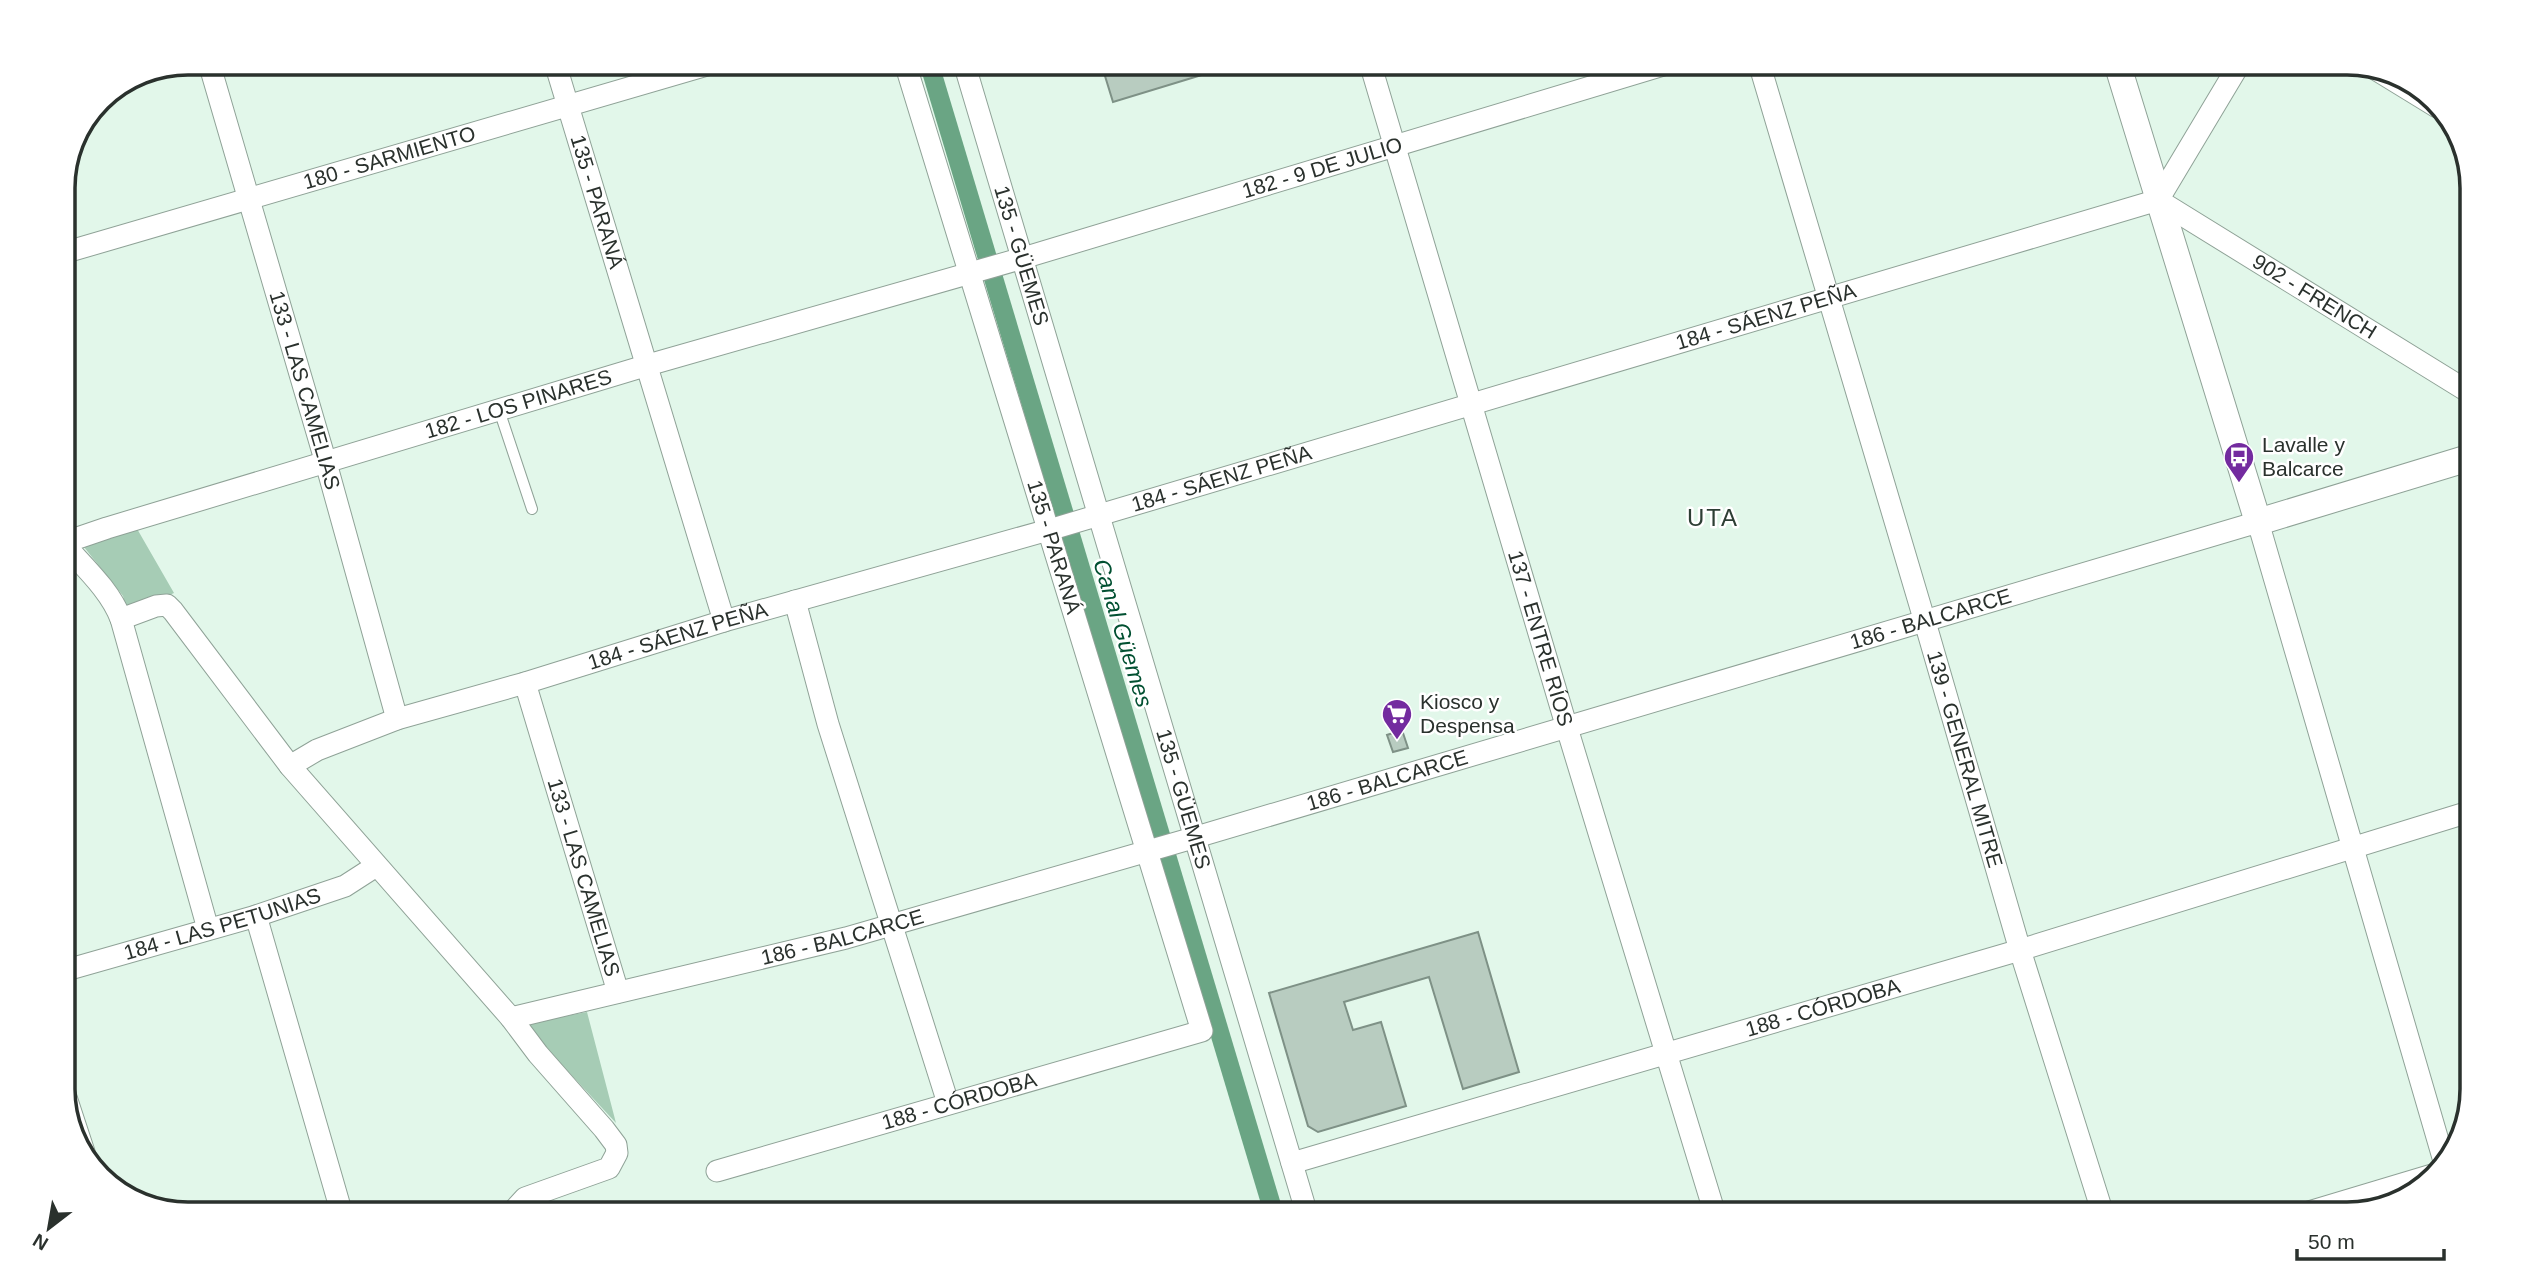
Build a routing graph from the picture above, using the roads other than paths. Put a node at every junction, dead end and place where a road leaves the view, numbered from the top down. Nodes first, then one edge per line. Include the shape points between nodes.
1 (212, 75) edge
2 (559, 75) edge
3 (672, 75) edge
4 (909, 75) edge
5 (967, 75) edge
6 (1374, 75) edge
7 (1630, 75) edge
8 (1762, 75) edge
9 (2122, 75) edge
10 (2233, 75) edge
11 (568, 105) junction
12 (1395, 145) junction
13 (248, 200) junction
14 (2158, 200) junction
15 (75, 250) edge
16 (1018, 259) junction
17 (972, 271) junction
18 (1828, 300) junction
19 (648, 365) junction
20 (2460, 387) edge
21 (1471, 405) junction
22 (499, 410) junction
23 (2460, 461) edge
24 (326, 463) junction
25 (532, 509) dead end
26 (1091, 517) junction
27 (2258, 522) junction
28 (1054, 528) junction
29 (75, 539) edge
30 (75, 557) edge
31 (795, 601) junction
32 (121, 619) junction
33 (724, 621) junction
34 (1925, 622) junction
35 (525, 683) junction
36 (397, 719) junction
37 (1567, 728) junction
38 (289, 766) junction
39 (2460, 815) edge
40 (1189, 839) junction
41 (2351, 847) junction
42 (1151, 850) junction
43 (376, 866) junction
44 (256, 916) junction
45 (890, 925) junction
46 (208, 929) junction
47 (2020, 950) junction
48 (75, 968) edge
49 (618, 992) junction
50 (512, 1018) junction
51 (1202, 1031) joint
52 (1665, 1052) junction
53 (948, 1103) junction
54 (2441, 1152) edge
55 (1292, 1163) junction
56 (717, 1171) dead end
57 (2413, 1181) edge
58 (339, 1202) edge
59 (521, 1202) edge
60 (1303, 1202) edge
61 (1711, 1202) edge
62 (2099, 1202) edge
63 (2342, 1202) edge

1 - 13 street, 133 - LAS CAMELIAS
2 - 11 street, 135 - PARANÁ
3 - 11 street, 180 - SARMIENTO
4 - 17 street, 135 - PARANÁ
5 - 16 street, 135 - GÜEMES
6 - 12 street, 137 - ENTRE RÍOS
7 - 12 street, 182 - 9 DE JULIO
8 - 18 street, 139 - GENERAL MITRE
9 - 14 street
10 - 14 street
11 - 13 street, 180 - SARMIENTO
11 - 19 street, 135 - PARANÁ
12 - 16 street, 182 - 9 DE JULIO
12 - 21 street, 137 - ENTRE RÍOS
13 - 15 street, 180 - SARMIENTO
13 - 24 street, 133 - LAS CAMELIAS
14 - 18 street, 184 - SÁENZ PEÑA
14 - 20 street, 902 - FRENCH
14 - 27 street
16 - 17 street, 182 - 9 DE JULIO
16 - 26 street, 135 - GÜEMES
17 - 19 street, 182 - LOS PINARES
17 - 28 street, 135 - PARANÁ
18 - 21 street, 184 - SÁENZ PEÑA
18 - 34 street, 139 - GENERAL MITRE
19 - 22 street, 182 - LOS PINARES
19 - 33 street, 135 - PARANÁ
21 - 26 street, 184 - SÁENZ PEÑA
21 - 37 street, 137 - ENTRE RÍOS
22 - 24 street, 182 - LOS PINARES
22 - 25 lane
23 - 27 street
24 - 29 street, 182 - LOS PINARES
24 - 36 street, 133 - LAS CAMELIAS
26 - 28 street, 184 - SÁENZ PEÑA
26 - 40 street, 135 - GÜEMES
27 - 34 street, 186 - BALCARCE
27 - 41 street
28 - 31 street, 184 - SÁENZ PEÑA
28 - 42 street, 135 - PARANÁ
30 - 32 street
31 - 33 street, 184 - SÁENZ PEÑA
31 - 45 street
32 - 38 street via 167,605
32 - 46 street
33 - 35 street, 184 - SÁENZ PEÑA
34 - 37 street, 186 - BALCARCE
34 - 47 street, 139 - GENERAL MITRE
35 - 36 street, 184 - SÁENZ PEÑA
35 - 49 street, 133 - LAS CAMELIAS
36 - 38 street, 184 - SÁENZ PEÑA
37 - 40 street, 186 - BALCARCE
37 - 52 street, 137 - ENTRE RÍOS
38 - 43 street
39 - 41 street, 188 - CÓRDOBA
40 - 42 street, 186 - BALCARCE
40 - 55 street, 135 - GÜEMES
41 - 47 street, 188 - CÓRDOBA
41 - 54 street
42 - 45 street, 186 - BALCARCE
42 - 51 street, 135 - PARANÁ
43 - 44 street, 184 - LAS PETUNIAS via 345,886
43 - 50 street
44 - 46 street, 184 - LAS PETUNIAS
44 - 58 street
45 - 49 street, 186 - BALCARCE
45 - 53 street
46 - 48 street, 184 - LAS PETUNIAS
47 - 52 street, 188 - CÓRDOBA
47 - 62 street, 139 - GENERAL MITRE
49 - 50 street, 186 - BALCARCE
50 - 59 street via 604,1129 617,1153 601,1173
51 - 53 street, 188 - CÓRDOBA
52 - 55 street, 188 - CÓRDOBA
52 - 61 street, 137 - ENTRE RÍOS
53 - 56 street, 188 - CÓRDOBA
55 - 60 street, 135 - GÜEMES
57 - 63 street

